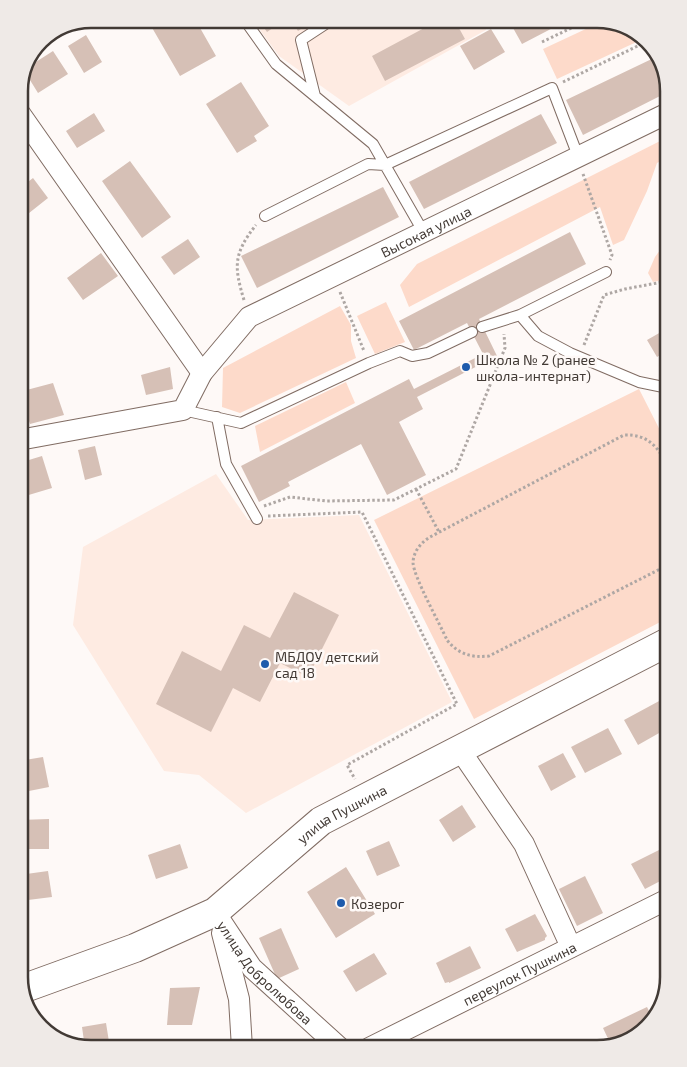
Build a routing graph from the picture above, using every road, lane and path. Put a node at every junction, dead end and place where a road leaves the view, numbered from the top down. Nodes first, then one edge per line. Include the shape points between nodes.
1 (250, 28) edge
2 (320, 28) edge
3 (571, 28) edge
4 (542, 42) dead end
5 (640, 45) edge
6 (552, 88) junction
7 (315, 96) junction
8 (660, 117) edge
9 (28, 125) edge
10 (578, 156) junction
11 (385, 165) junction
12 (265, 216) joint
13 (424, 233) junction
14 (606, 272) joint
15 (660, 282) edge
16 (342, 295) dead end
17 (520, 315) junction
18 (249, 317) junction
19 (504, 320) junction
20 (482, 327) dead end
21 (472, 332) dead end
22 (579, 356) junction
23 (366, 357) dead end
24 (202, 373) junction
25 (660, 386) edge
26 (184, 410) junction
27 (216, 418) junction
28 (28, 438) edge
29 (660, 452) edge
30 (416, 489) junction
31 (261, 507) dead end
32 (260, 518) joint
33 (440, 532) junction
34 (660, 569) edge
35 (660, 646) edge
36 (460, 750) junction
37 (359, 787) dead end
38 (660, 903) edge
39 (216, 912) junction
40 (571, 947) junction
41 (28, 987) edge
42 (241, 1039) edge
43 (331, 1039) edge
44 (386, 1040) edge

1 - 7 lane via 276,64
2 - 7 lane via 301,40
3 - 4 path
5 - 6 path
6 - 10 lane
6 - 11 lane
7 - 11 lane via 373,144
8 - 10 street, Высокая улица
9 - 24 street
10 - 13 street, Высокая улица
10 - 14 path via 612,255
11 - 12 lane via 368,164
11 - 13 lane
12 - 18 path via 254,226 238,252 237,275
13 - 18 street, Высокая улица
14 - 17 lane
15 - 22 path via 604,295
16 - 23 path
17 - 19 lane
17 - 22 lane via 538,336
18 - 24 street, Высокая улица
19 - 20 lane
19 - 30 path via 505,348 456,469
21 - 27 lane via 428,353 412,356 400,351 369,363 241,423
22 - 25 lane via 639,382
24 - 26 street, Высокая улица
26 - 27 lane
26 - 28 street
27 - 32 lane via 226,464
29 - 33 path via 636,434 624,435
30 - 31 path via 394,500 290,497
30 - 33 path
32 - 37 path via 362,512 458,704 347,765
33 - 34 path via 422,542 416,551 413,561 415,574 447,640 464,654 476,657 489,656
35 - 36 street, улица Пушкина
36 - 39 street, улица Пушкина via 321,821
36 - 40 street via 524,844
38 - 40 street, переулок Пушкина
39 - 41 street, улица Пушкина via 136,948
39 - 42 street via 239,999
39 - 43 street, улица Добролюбова via 252,968
40 - 44 street, переулок Пушкина

